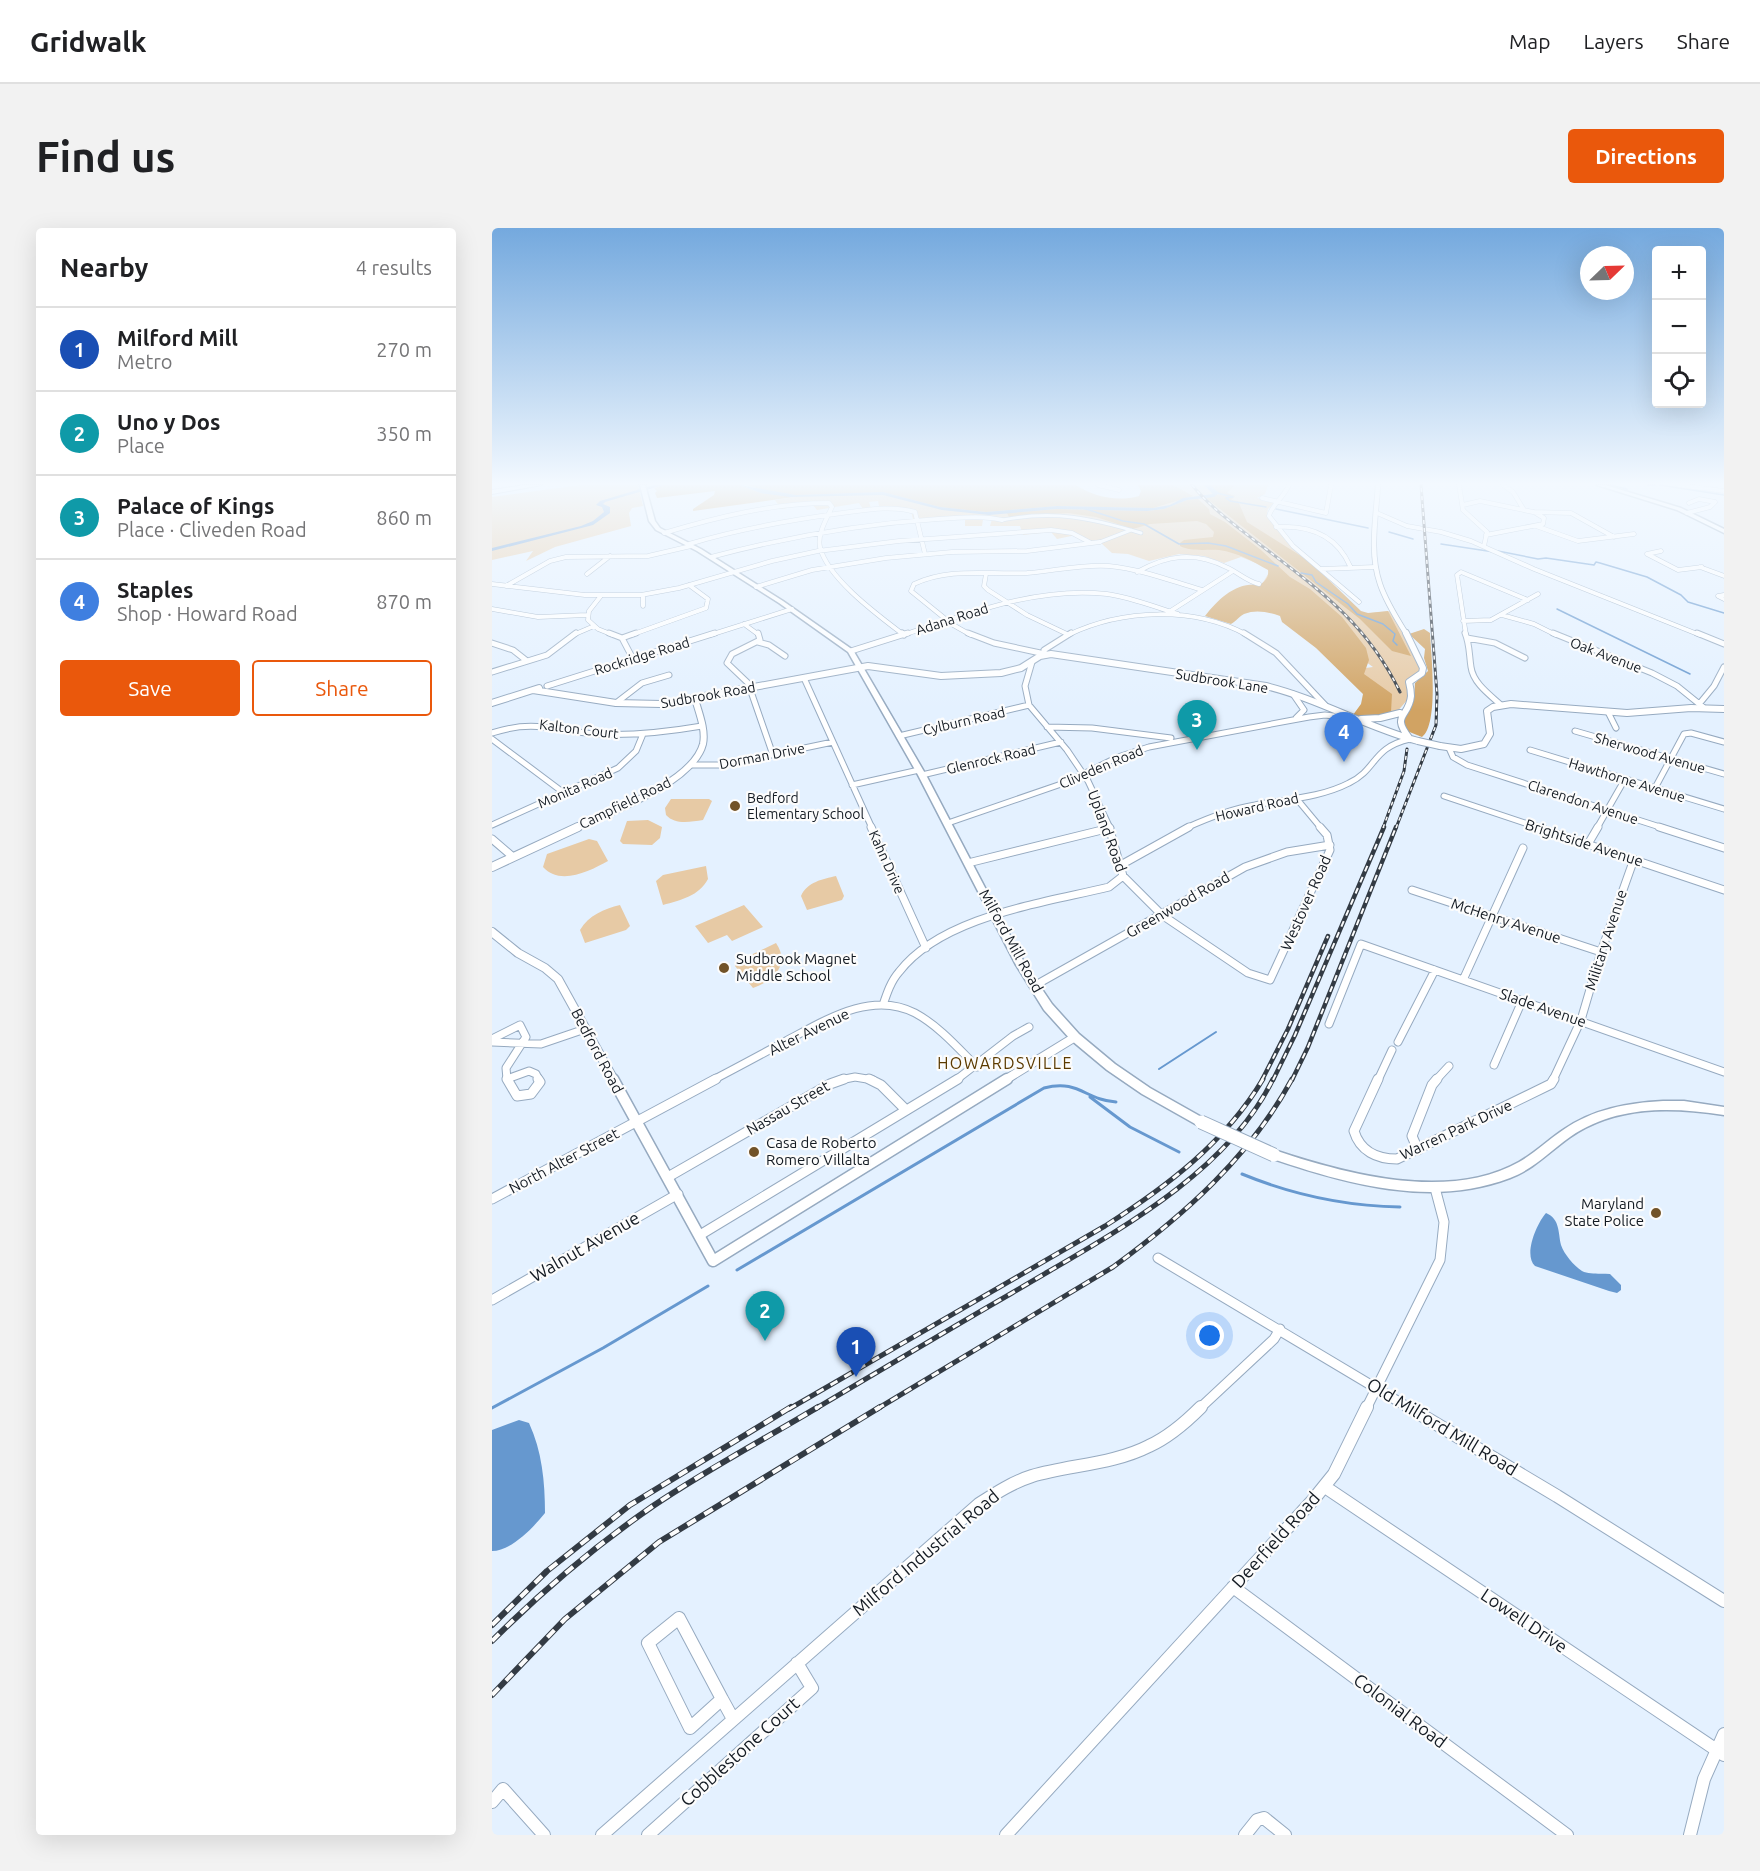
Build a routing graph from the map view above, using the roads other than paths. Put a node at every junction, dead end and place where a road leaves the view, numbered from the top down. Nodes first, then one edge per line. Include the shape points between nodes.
1 (557, 560) edge
2 (605, 560) edge
3 (714, 560) edge
4 (775, 560) edge
5 (826, 560) edge
6 (882, 560) edge
7 (1158, 560) edge
8 (1210, 560) edge
9 (1310, 560) edge
10 (1347, 560) edge
11 (1375, 560) edge
12 (1518, 560) edge
13 (1659, 560) edge
14 (1350, 566) junction
15 (831, 567) junction
16 (1375, 567) junction
17 (1321, 569) junction
18 (1233, 571) junction
19 (733, 572) junction
20 (1137, 572) junction
21 (587, 574) dead end
22 (986, 574) junction
23 (1724, 576) edge
24 (492, 584) edge
25 (1259, 584) dead end
26 (689, 585) junction
27 (506, 586) junction
28 (756, 587) junction
29 (1202, 590) junction
30 (1538, 594) dead end
31 (643, 595) junction
32 (1724, 595) edge
33 (600, 597) junction
34 (1724, 599) edge
35 (1528, 600) junction
36 (1006, 602) junction
37 (1359, 602) dead end
38 (643, 606) dead end
39 (492, 609) edge
40 (792, 609) junction
41 (1170, 612) junction
42 (587, 615) junction
43 (1502, 615) junction
44 (1162, 617) junction
45 (1194, 618) junction
46 (947, 621) junction
47 (1463, 621) junction
48 (744, 624) junction
49 (594, 626) junction
50 (1066, 634) junction
51 (904, 635) junction
52 (622, 638) junction
53 (1467, 638) junction
54 (758, 642) junction
55 (492, 643) edge
56 (1724, 644) edge
57 (851, 651) junction
58 (1045, 654) junction
59 (785, 656) dead end
60 (1525, 658) dead end
61 (633, 659) junction
62 (526, 662) junction
63 (1032, 662) junction
64 (861, 667) junction
65 (1724, 667) edge
66 (1018, 669) junction
67 (1028, 671) junction
68 (492, 672) edge
69 (669, 675) dead end
70 (804, 678) junction
71 (547, 686) junction
72 (1307, 687) junction
73 (749, 688) junction
74 (533, 690) junction
75 (553, 692) junction
76 (1293, 694) junction
77 (695, 699) junction
78 (492, 703) edge
79 (616, 703) junction
80 (1029, 705) junction
81 (1325, 705) junction
82 (1501, 705) junction
83 (1701, 705) junction
84 (1724, 709) edge
85 (1608, 712) junction
86 (1400, 713) junction
87 (1356, 718) junction
88 (1293, 719) junction
89 (702, 726) junction
90 (1047, 727) junction
91 (1616, 728) dead end
92 (1384, 731) junction
93 (1575, 731) dead end
94 (492, 733) edge
95 (643, 734) junction
96 (900, 736) junction
97 (1180, 739) junction
98 (1410, 739) junction
99 (492, 740) edge
100 (833, 742) junction
101 (1061, 742) junction
102 (1724, 742) edge
103 (1388, 744) junction
104 (1449, 748) junction
105 (1530, 750) dead end
106 (773, 755) junction
107 (1670, 759) junction
108 (691, 765) junction
109 (920, 773) junction
110 (1084, 774) junction
111 (1724, 774) edge
112 (1625, 779) junction
113 (852, 785) junction
114 (1655, 788) junction
115 (564, 793) junction
116 (1444, 796) dead end
117 (1296, 798) junction
118 (1724, 809) edge
119 (1607, 810) junction
120 (948, 823) junction
121 (492, 825) edge
122 (1110, 828) junction
123 (492, 839) edge
124 (1588, 844) junction
125 (1330, 845) junction
126 (1523, 848) dead end
127 (1724, 848) edge
128 (513, 857) junction
129 (1634, 859) junction
130 (968, 863) junction
131 (1119, 866) junction
132 (492, 867) edge
133 (1123, 876) junction
134 (1412, 890) dead end
135 (1724, 890) edge
136 (1162, 915) junction
137 (996, 916) junction
138 (1491, 916) junction
139 (492, 932) edge
140 (926, 948) junction
141 (1600, 952) junction
142 (1435, 970) junction
143 (1270, 980) joint
144 (1463, 980) junction
145 (1034, 986) junction
146 (1522, 1000) junction
147 (883, 1005) junction
148 (1579, 1021) junction
149 (1329, 1024) dead end
150 (1029, 1027) dead end
151 (585, 1029) junction
152 (1075, 1037) junction
153 (492, 1040) edge
154 (1398, 1041) dead end
155 (521, 1044) junction
156 (1392, 1050) dead end
157 (1494, 1065) dead end
158 (1449, 1066) dead end
159 (977, 1067) junction
160 (1724, 1072) edge
161 (507, 1080) dead end
162 (906, 1110) junction
163 (1724, 1111) edge
164 (636, 1123) junction
165 (1418, 1150) junction
166 (668, 1177) junction
167 (1435, 1188) junction
168 (678, 1194) junction
169 (492, 1199) edge
170 (700, 1235) junction
171 (1158, 1258) dead end
172 (492, 1300) edge
173 (1280, 1329) junction
174 (1377, 1388) junction
175 (1325, 1487) junction
176 (1233, 1587) junction
177 (1724, 1601) edge
178 (797, 1663) junction
179 (722, 1700) junction
180 (733, 1719) junction
181 (1724, 1734) edge
182 (1720, 1753) edge
183 (492, 1802) edge
184 (544, 1835) edge
185 (602, 1835) edge
186 (648, 1835) edge
187 (1005, 1835) edge
188 (1245, 1835) edge
189 (1285, 1835) edge
190 (1567, 1835) edge
191 (1690, 1835) edge

1 - 27 street
2 - 21 street
3 - 19 main road, Milford Mill Road
4 - 19 street
5 - 15 street
6 - 15 street
7 - 20 street
8 - 18 street
9 - 17 street
10 - 14 street
11 - 16 street
12 - 56 street
13 - 23 street via 1678,570 1700,566
14 - 16 street
14 - 17 street
15 - 28 street
15 - 51 street via 870,609
16 - 86 street via 1383,592 1423,668 1409,682 1411,698
17 - 37 street
18 - 25 street via 1244,580
18 - 29 street
19 - 26 street
19 - 28 main road, Milford Mill Road
20 - 22 street via 1094,566
20 - 29 street
22 - 36 street via 985,588
22 - 46 street via 935,576 910,588
24 - 27 street
26 - 31 street
26 - 52 street via 708,598 706,608
27 - 33 street
28 - 40 main road, Milford Mill Road
29 - 41 street
30 - 35 street
31 - 33 street
31 - 38 street
32 - 34 street via 1718,596
33 - 42 street
35 - 43 street
35 - 47 street via 1461,572 1457,576
36 - 41 street, Adana Road via 1097,592
36 - 46 street, Adana Road
36 - 50 street
39 - 42 street via 538,617
40 - 48 street, Rockridge Road
40 - 57 main road, Milford Mill Road
41 - 44 street
41 - 45 street, Adana Road
42 - 49 street
43 - 47 street via 1487,621
43 - 83 street, Oak Avenue via 1534,624 1650,672
44 - 45 street
44 - 50 street via 1116,620
45 - 72 street via 1228,625 1256,640 1283,659
46 - 51 street, Adana Road
46 - 58 street via 990,643
47 - 53 street
48 - 54 street via 759,634
48 - 61 street, Rockridge Road
49 - 52 street
49 - 62 street via 572,635 547,655
50 - 58 street via 1044,650
51 - 57 street, Adana Road
52 - 61 street
53 - 60 street via 1495,643
53 - 82 street via 1474,675 1486,693
54 - 59 street
54 - 73 street via 732,654 727,661
55 - 62 street via 513,650
57 - 64 main road, Milford Mill Road
58 - 63 street
58 - 76 street, Sudbrook Lane via 1244,682
61 - 71 street, Rockridge Road
62 - 68 street
63 - 66 street
63 - 67 street
64 - 66 street via 941,676
64 - 70 street, Sudbrook Road
64 - 96 main road, Milford Mill Road
65 - 83 street
66 - 67 street
67 - 80 street via 1025,692
69 - 79 street via 642,683
70 - 73 street, Sudbrook Road
70 - 100 street, Kahn Drive
71 - 74 street, Rockridge Road
71 - 75 street
72 - 76 street
72 - 81 street
73 - 77 street, Sudbrook Road
73 - 106 street
74 - 75 street, Sudbrook Road
74 - 78 street, Rockridge Road
75 - 79 street, Sudbrook Road
76 - 81 street, Sudbrook Lane
76 - 88 street via 1304,710
77 - 79 street, Sudbrook Road via 661,704
77 - 89 street, Campfield Road
80 - 90 street, Upland Road
80 - 96 street, Cylburn Road
81 - 87 street, Sudbrook Lane
82 - 85 street
82 - 104 street, Sudbrook Lane via 1487,711 1487,741 1472,748
83 - 84 street
83 - 85 street via 1638,713
85 - 91 street
86 - 87 street, Cliveden Road
86 - 98 street via 1400,726
87 - 88 street, Cliveden Road via 1325,715
87 - 92 street, Sudbrook Lane
88 - 97 street, Cliveden Road
89 - 95 street, Kalton Court
89 - 108 street, Campfield Road via 703,743
90 - 97 street via 1092,728
90 - 101 street, Upland Road
92 - 98 street, Sudbrook Lane
92 - 103 street via 1390,738
93 - 107 street, Sherwood Avenue
94 - 95 street, Kalton Court via 530,723 593,733
95 - 115 street, Monita Road via 624,765
96 - 109 main road, Milford Mill Road
97 - 110 street, Cliveden Road via 1132,752
98 - 103 street
98 - 104 street, Sudbrook Lane, bridge
99 - 115 street
100 - 106 street, Dorman Drive
100 - 113 street, Kahn Drive
101 - 109 street, Glenrock Road
101 - 110 street, Upland Road
102 - 107 street via 1686,733
103 - 117 street, Howard Road via 1356,779
104 - 119 street, Clarendon Avenue via 1460,762
105 - 112 street, Hawthorne Avenue
106 - 108 street, Dorman Drive via 717,766
107 - 111 street, Sherwood Avenue
107 - 114 street
108 - 128 street, Campfield Road via 660,788
109 - 113 street, Glenrock Road
109 - 120 main road, Milford Mill Road
110 - 120 street, Cliveden Road
110 - 122 street, Upland Road
112 - 114 street, Hawthorne Avenue
112 - 119 street
113 - 140 street, Kahn Drive
114 - 118 street, Hawthorne Avenue
115 - 121 street, Monita Road
116 - 124 street, Brightside Avenue
117 - 125 street, Westover Road via 1327,835
117 - 131 street, Howard Road via 1243,807 1201,821 1171,834
119 - 124 street
119 - 127 street, Clarendon Avenue
120 - 130 main road, Milford Mill Road
122 - 130 street
122 - 131 street, Upland Road
123 - 128 street
124 - 129 street, Brightside Avenue
125 - 136 street, Greenwood Road via 1256,862
125 - 143 street, Westover Road via 1329,857
126 - 138 street
128 - 132 street, Campfield Road
129 - 135 street, Brightside Avenue
129 - 141 street, Military Avenue
130 - 137 main road, Milford Mill Road
131 - 133 street, Upland Road
133 - 136 street, Upland Road
133 - 137 street via 1108,886
134 - 138 street, McHenry Avenue
136 - 143 street, Upland Road via 1248,973
136 - 145 street, Greenwood Road
137 - 140 street via 958,928
137 - 145 main road, Milford Mill Road
138 - 141 street, McHenry Avenue
138 - 144 street
139 - 151 street, Bedford Road via 552,973
140 - 147 street via 898,972
141 - 148 street, Military Avenue
142 - 144 street, Slade Avenue
142 - 149 street, Slade Avenue via 1361,944
142 - 154 street
144 - 146 street, Slade Avenue
145 - 152 main road, Milford Mill Road
146 - 148 street, Slade Avenue
146 - 157 street
147 - 159 street, Alter Avenue via 906,1008 926,1017
147 - 164 street, Alter Avenue via 832,1017
148 - 160 street, Slade Avenue
148 - 165 street, Warren Park Drive via 1561,1069 1551,1084
150 - 159 street
151 - 155 street via 553,1041
151 - 164 street, Bedford Road
152 - 167 main road, Milford Mill Road, bridge via 1126,1078 1201,1122 1274,1155 1331,1173
152 - 170 street, Bedford Road via 713,1261
153 - 155 street
153 - 155 street via 520,1025 526,1037
155 - 161 street via 506,1068
156 - 165 street, Warren Park Drive via 1355,1136 1368,1152 1383,1159 1397,1159
158 - 165 street via 1432,1085 1412,1136
159 - 162 street
162 - 166 street, Nassau Street via 876,1080 845,1078
162 - 170 street
163 - 167 main road, Milford Mill Road via 1671,1105 1612,1112 1578,1126 1543,1155 1514,1171 1475,1183
164 - 166 street, Bedford Road
164 - 169 street, North Alter Street
166 - 168 street, Bedford Road
167 - 174 street, Deerfield Road via 1444,1221 1440,1260
168 - 170 street, Bedford Road
168 - 172 street, Walnut Avenue
171 - 173 street, Old Milford Mill Road
173 - 174 street, Old Milford Mill Road
173 - 178 street, Milford Industrial Road via 1183,1424 1150,1446 1033,1476 1011,1484 979,1504
174 - 175 street, Deerfield Road
174 - 177 street, Old Milford Mill Road
175 - 176 street, Deerfield Road
175 - 182 street, Lowell Drive
176 - 187 street, Deerfield Road
176 - 190 street, Colonial Road
178 - 180 street, Milford Industrial Road
178 - 186 street, Cobblestone Court via 812,1688
179 - 179 street via 679,1618 648,1643 690,1728
179 - 180 street
180 - 185 street, Milford Industrial Road
181 - 182 street
182 - 191 street via 1704,1779
183 - 184 street via 503,1789
188 - 189 street via 1257,1820 1264,1818

